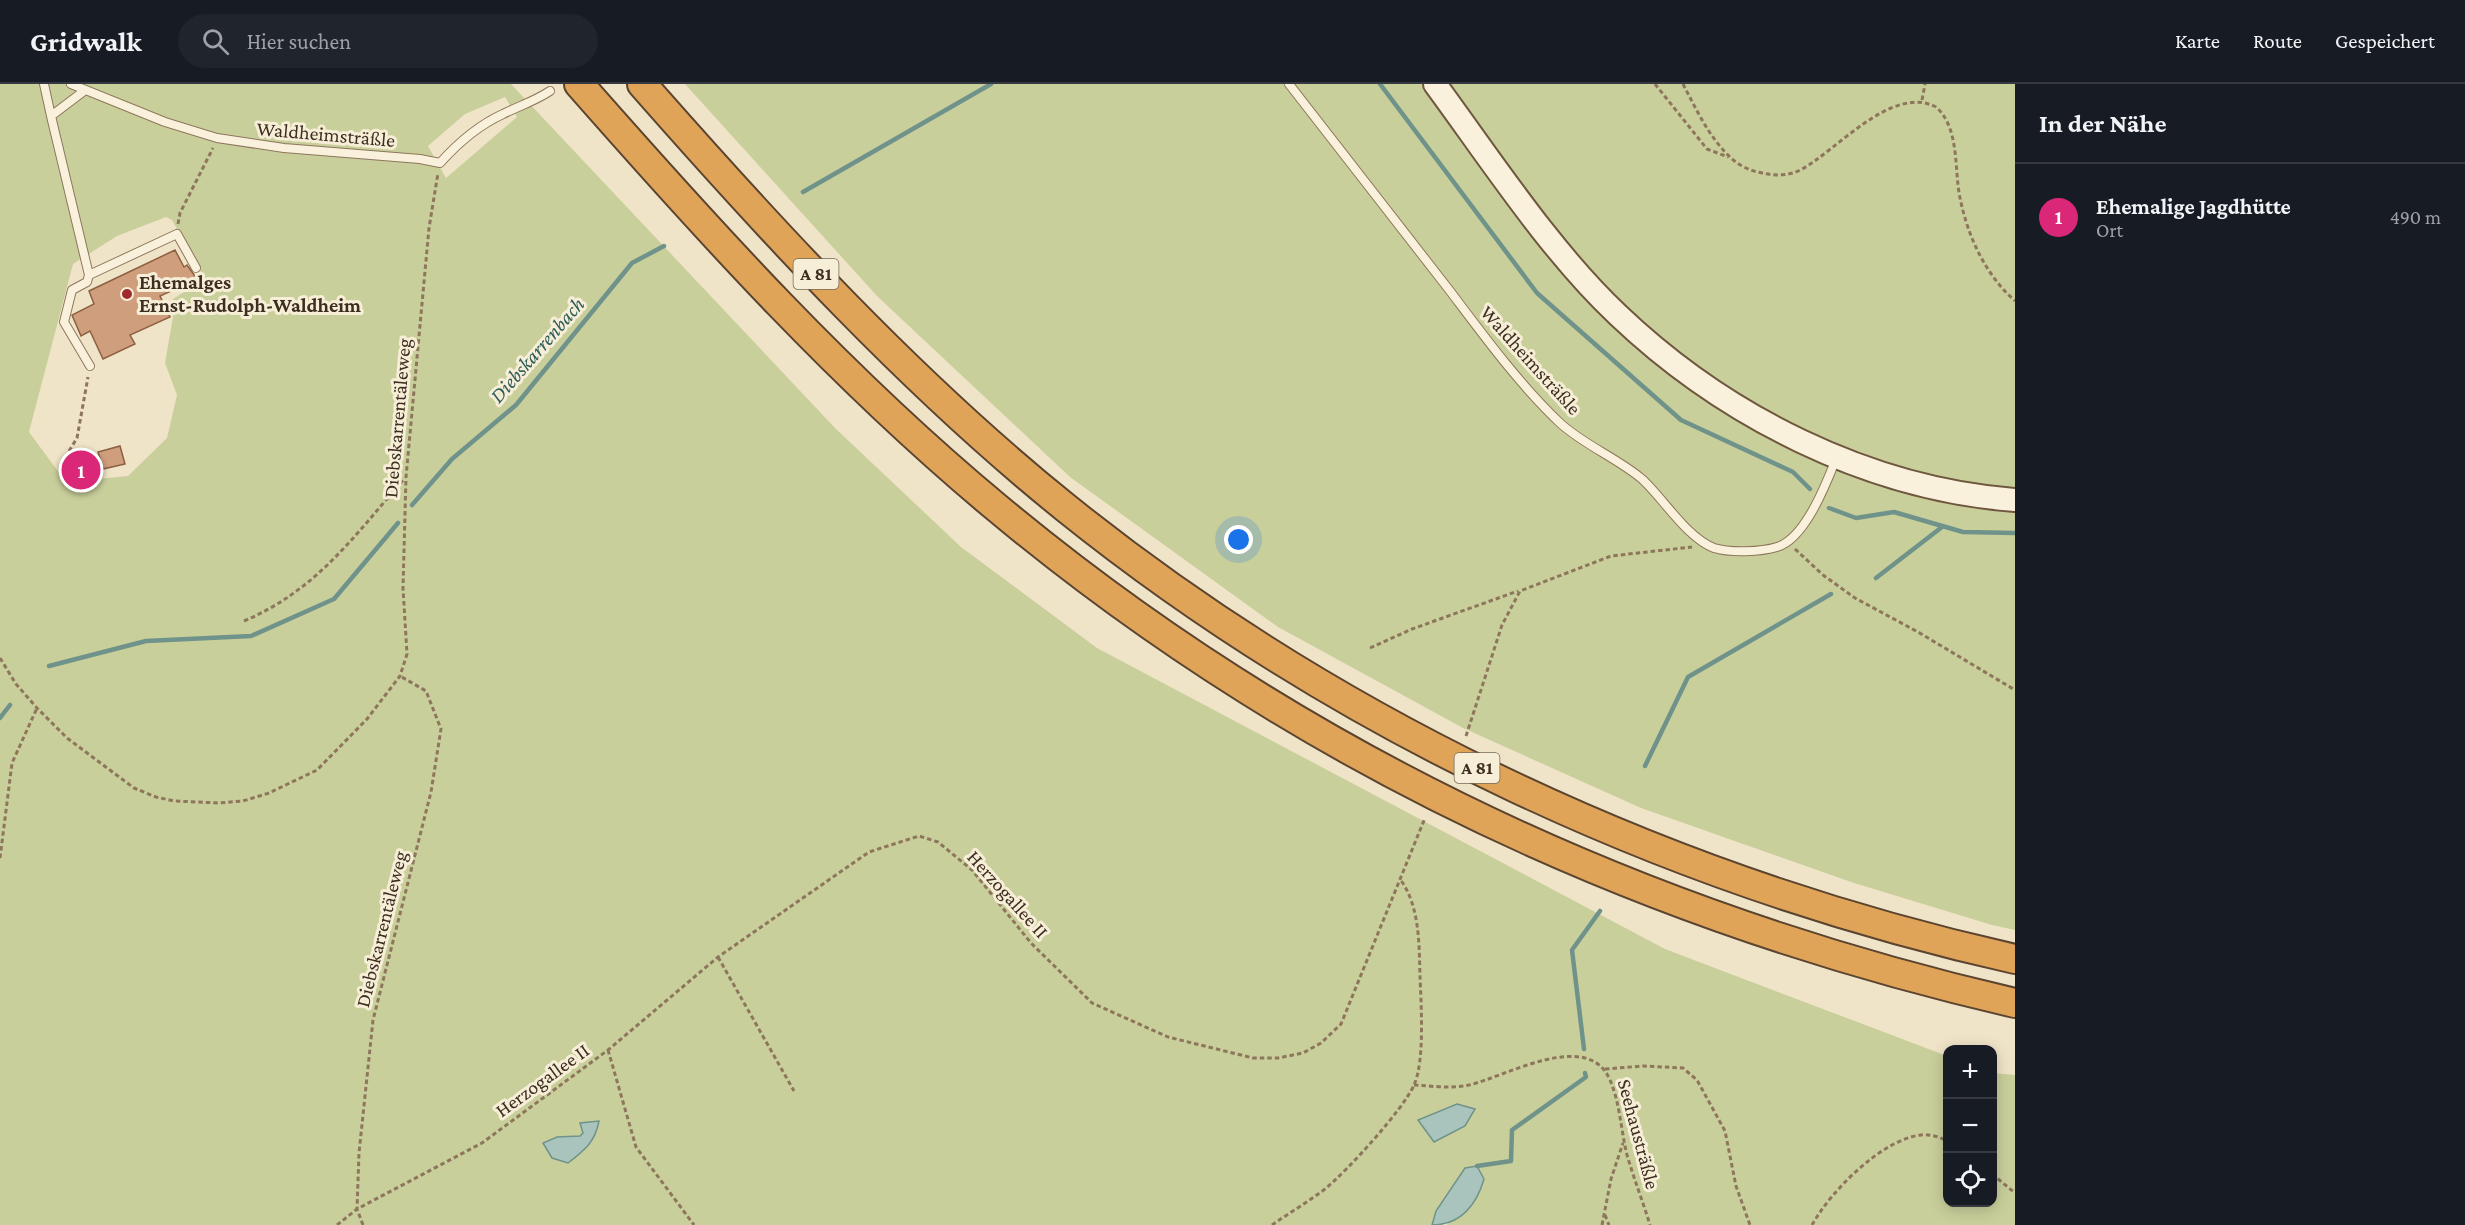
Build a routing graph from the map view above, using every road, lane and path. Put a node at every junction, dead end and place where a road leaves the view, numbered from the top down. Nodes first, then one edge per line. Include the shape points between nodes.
1 (44, 84) edge
2 (71, 84) edge
3 (579, 84) edge
4 (642, 84) edge
5 (1289, 84) edge
6 (1435, 84) edge
7 (1655, 84) edge
8 (1683, 84) edge
9 (1925, 84) edge
10 (84, 91) junction
11 (550, 91) dead end
12 (1900, 99) dead end
13 (1922, 101) junction
14 (1885, 104) dead end
15 (51, 116) junction
16 (218, 138) junction
17 (1730, 157) junction
18 (440, 163) junction
19 (180, 213) dead end
20 (196, 268) dead end
21 (89, 275) junction
22 (2015, 301) edge
23 (90, 366) joint
24 (69, 451) dead end
25 (1838, 457) junction
26 (406, 477) junction
27 (2015, 500) edge
28 (1702, 539) junction
29 (1787, 542) junction
30 (1520, 591) junction
31 (244, 621) dead end
32 (1370, 648) dead end
33 (0, 658) edge
34 (400, 676) junction
35 (2015, 690) edge
36 (37, 708) junction
37 (1466, 736) dead end
38 (1425, 818) dead end
39 (0, 858) edge
40 (1400, 879) junction
41 (718, 957) junction
42 (2015, 959) edge
43 (2015, 1004) edge
44 (608, 1050) junction
45 (1605, 1069) junction
46 (1414, 1085) junction
47 (794, 1091) dead end
48 (1943, 1139) edge
49 (1624, 1142) junction
50 (1997, 1178) edge
51 (2015, 1193) edge
52 (357, 1209) junction
53 (1604, 1213) junction
54 (338, 1225) edge
55 (363, 1225) edge
56 (694, 1225) edge
57 (1272, 1225) edge
58 (1602, 1225) edge
59 (1609, 1225) edge
60 (1650, 1225) edge
61 (1750, 1225) edge
62 (1812, 1225) edge

1 - 15 lane
2 - 10 lane, Waldheimsträßle
3 - 43 highway, A 81 via 724,247 898,421 1070,566 1240,686 1425,791 1616,880 1802,946
4 - 42 highway, A 81 via 808,265 956,412 1067,509 1186,598 1258,645 1392,724 1586,820 1805,902
5 - 28 lane, Waldheimsträßle via 1470,318 1546,408 1563,425 1644,481
6 - 25 street via 1576,270 1617,315 1685,373 1739,408
7 - 17 path via 1707,149
8 - 17 path
9 - 13 path
10 - 15 lane
10 - 16 lane, Waldheimsträßle
11 - 18 lane via 534,102 501,114 456,145
12 - 13 path
13 - 22 path via 1935,106 1946,119 1971,238 1985,266
14 - 17 path via 1801,170 1774,175 1759,173
15 - 21 lane
16 - 18 lane, Waldheimsträßle via 248,145
16 - 19 path
18 - 26 path, Diebskarrentäleweg via 429,228
20 - 21 lane via 177,234
21 - 23 lane via 87,282 72,290 64,322
23 - 24 path via 77,438
25 - 27 street via 1943,488
25 - 29 lane via 1819,500
26 - 31 path via 321,574 276,608
26 - 34 path, Diebskarrentäleweg via 403,588 407,654
28 - 29 lane, Waldheimsträßle via 1724,550 1764,549
28 - 30 path via 1683,549 1611,556
29 - 35 path via 1855,598
30 - 32 path
30 - 37 path via 1502,625
33 - 36 path, Diebskarrentäleweg
34 - 36 path, Diebskarrentäleweg via 317,770 269,794 243,801 174,801 134,788 68,738
34 - 52 path, Diebskarrentäleweg via 426,691 441,729 434,783 373,1020
36 - 39 path via 12,763
38 - 40 path, Herzogallee II
40 - 41 path, Herzogallee II via 1341,1024 1304,1053 1278,1058 1252,1058 1168,1037 1092,1004 1031,943 972,870 938,842 919,836 869,852
40 - 46 path via 1408,890 1416,920 1420,962
41 - 44 path, Herzogallee II
41 - 47 path
44 - 52 path, Herzogallee II via 482,1143
44 - 56 path via 636,1147
45 - 46 path, Seehausträßle via 1574,1056 1551,1059 1470,1085
45 - 49 path, Seehausträßle via 1615,1095
45 - 61 path via 1683,1068 1697,1080 1725,1131 1736,1186
46 - 57 path via 1377,1135 1326,1188
48 - 62 path via 1920,1135 1892,1144 1836,1192
49 - 53 path
49 - 60 path, Seehausträßle
50 - 51 path
52 - 54 path, Herzogallee II
52 - 55 path
53 - 58 path
53 - 59 path

